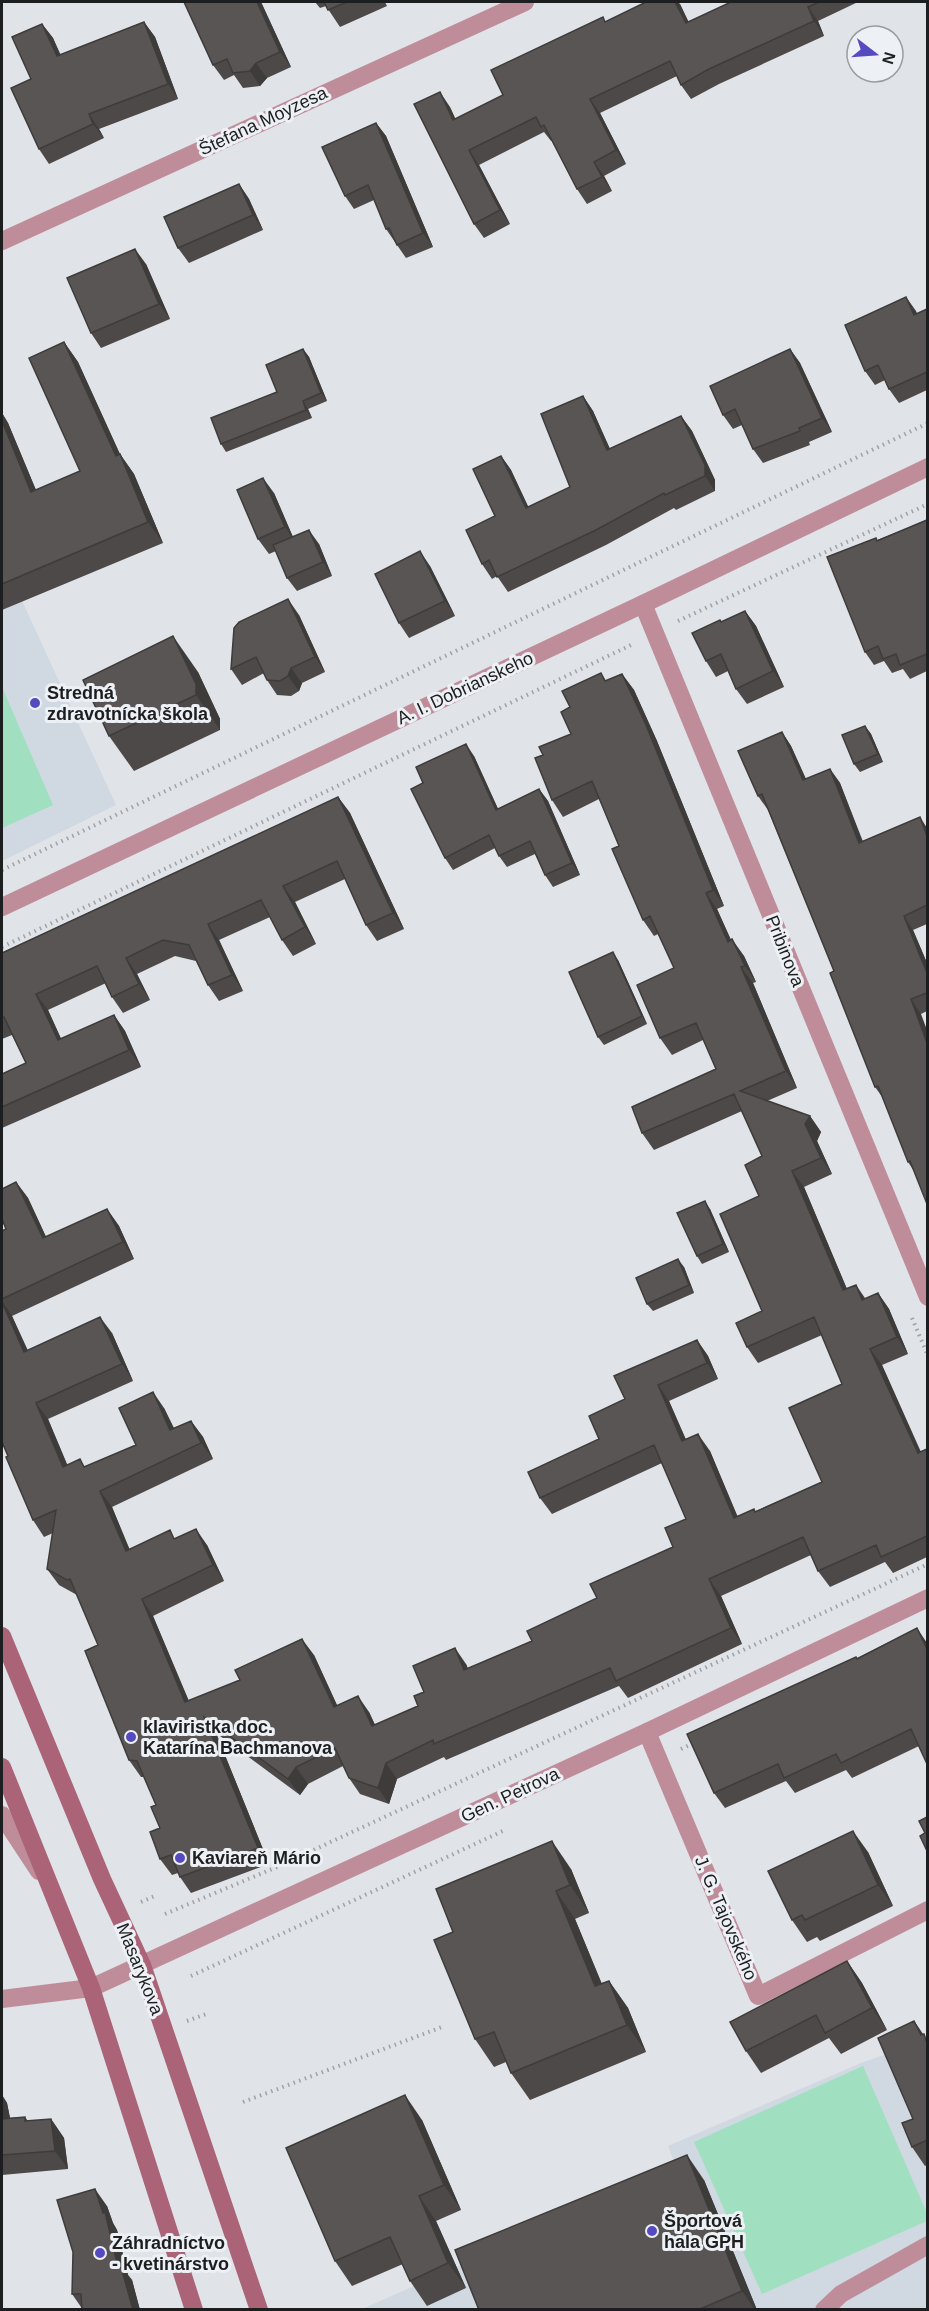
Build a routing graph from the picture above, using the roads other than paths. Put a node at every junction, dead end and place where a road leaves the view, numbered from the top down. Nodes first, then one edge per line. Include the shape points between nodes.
1 (525, 2) edge
2 (2, 241) edge
3 (927, 467) edge
4 (643, 604) junction
5 (2, 907) edge
6 (927, 1297) edge
7 (927, 1598) edge
8 (2, 1636) edge
9 (646, 1732) junction
10 (2, 1767) edge
11 (2, 1815) edge
12 (52, 1889) junction
13 (927, 1910) edge
14 (141, 1965) junction
15 (91, 1988) junction
16 (2, 1999) edge
17 (927, 2245) edge
18 (194, 2310) edge
19 (259, 2310) edge
20 (824, 2310) edge

1 - 2 street, Štefana Moyzesa
3 - 4 street, A. I. Dobrianskeho
4 - 5 street, A. I. Dobrianskeho
4 - 6 street, Pribinova
7 - 9 street, Gen. Petrova
8 - 14 main road, Masarykova
9 - 13 street, J. G. Tajovského via 758,1996
9 - 14 street, Gen. Petrova
10 - 12 main road
11 - 12 street
12 - 15 main road
14 - 15 street, Gen. Petrova
14 - 19 main road, Masarykova
15 - 16 street, Gen. Petrova
15 - 18 main road
17 - 20 street via 841,2294

